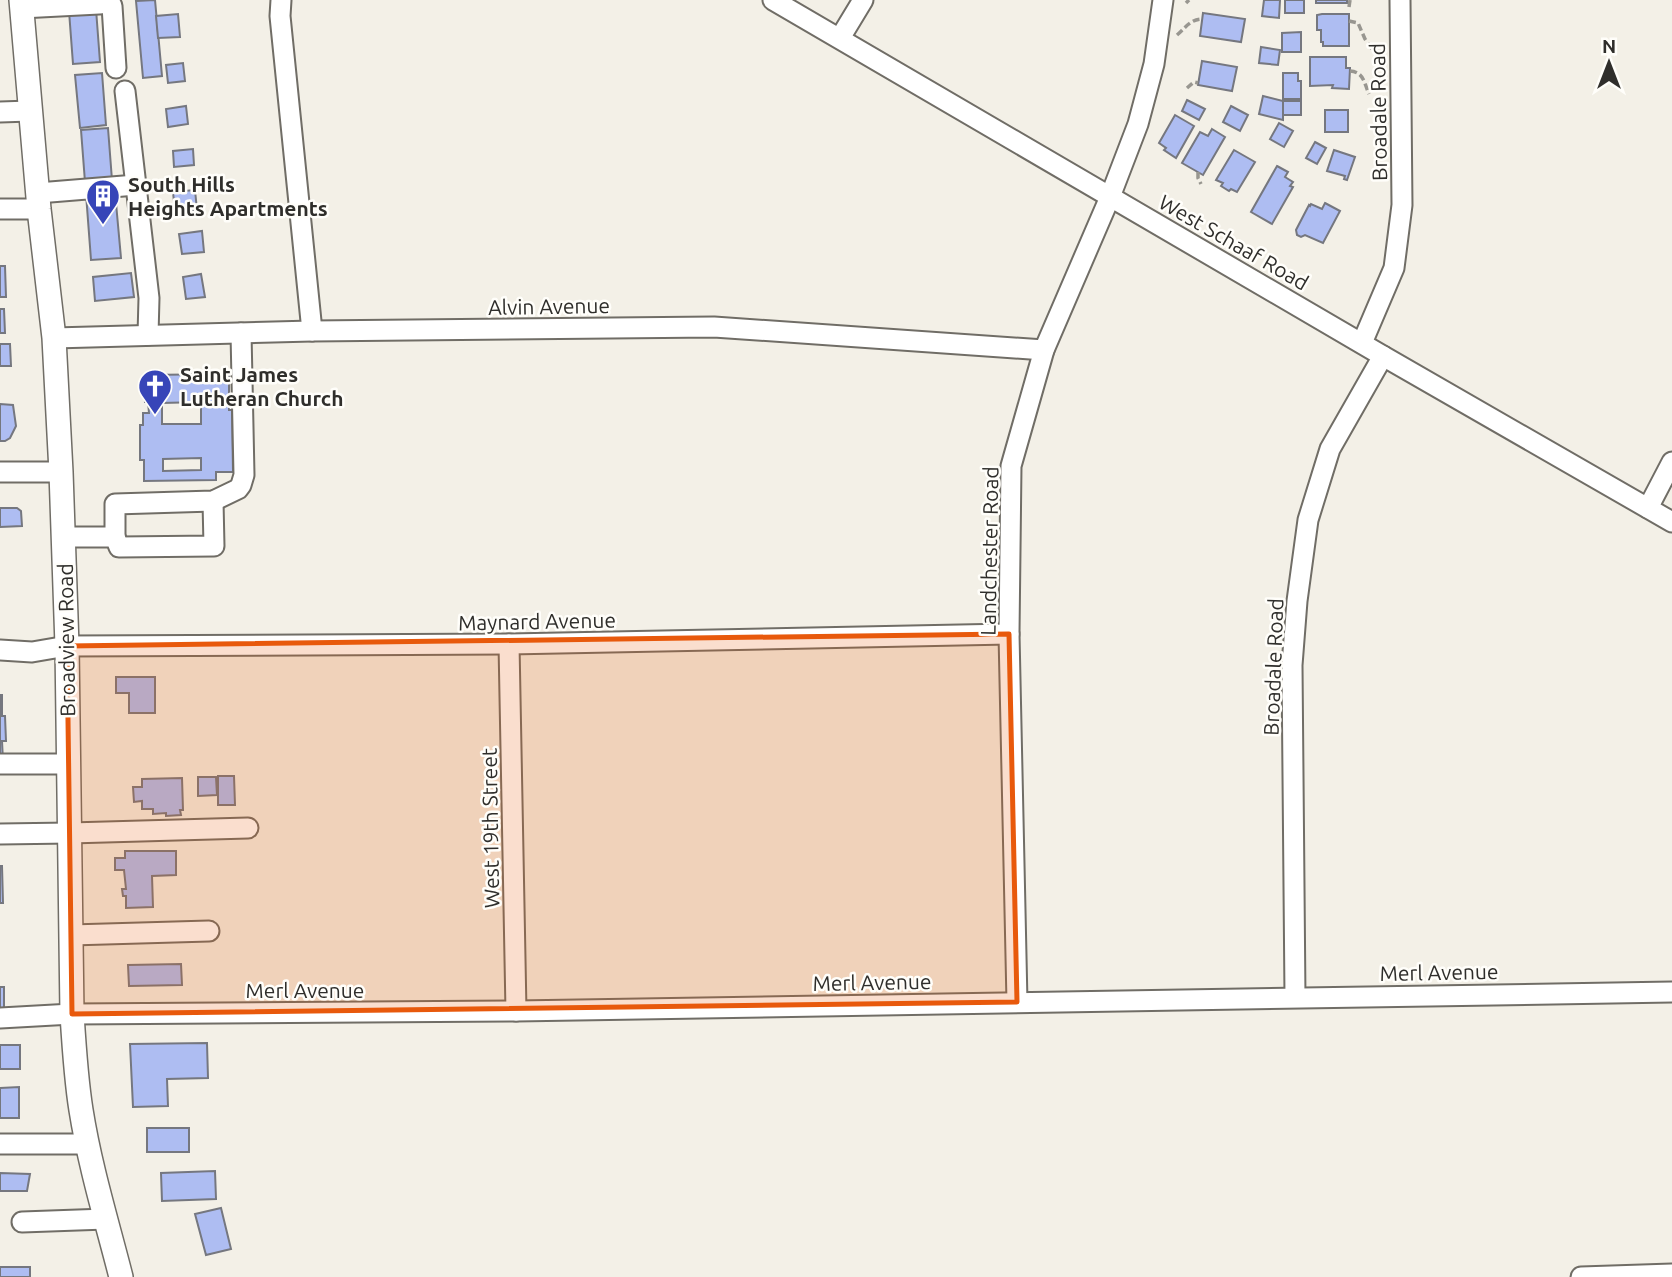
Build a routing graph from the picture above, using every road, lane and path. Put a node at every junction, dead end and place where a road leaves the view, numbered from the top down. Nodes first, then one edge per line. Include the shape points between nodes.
1 (281, 0) edge
2 (773, 0) edge
3 (863, 0) edge
4 (1163, 0) edge
5 (1350, 0) edge
6 (1400, 0) edge
7 (109, 1) edge
8 (21, 4) edge
9 (1349, 7) dead end
10 (1202, 19) dead end
11 (1349, 21) dead end
12 (1175, 36) dead end
13 (840, 38) junction
14 (1372, 49) dead end
15 (116, 68) dead end
16 (1350, 71) dead end
17 (1198, 83) dead end
18 (1187, 88) dead end
19 (125, 90) dead end
20 (1369, 94) dead end
21 (30, 111) junction
22 (0, 112) edge
23 (1198, 172) dead end
24 (1201, 184) dead end
25 (136, 185) junction
26 (1110, 197) junction
27 (38, 201) junction
28 (0, 209) edge
29 (312, 331) junction
30 (241, 333) junction
31 (148, 335) junction
32 (54, 338) junction
33 (1362, 343) junction
34 (1044, 350) junction
35 (1383, 356) junction
36 (1672, 463) edge
37 (0, 472) edge
38 (61, 472) junction
39 (213, 501) junction
40 (1648, 508) junction
41 (1672, 522) edge
42 (63, 537) junction
43 (115, 537) junction
44 (1009, 634) junction
45 (509, 645) junction
46 (67, 646) junction
47 (0, 650) edge
48 (0, 764) edge
49 (69, 764) junction
50 (248, 828) dead end
51 (0, 834) edge
52 (70, 834) junction
53 (209, 931) dead end
54 (71, 934) junction
55 (1672, 992) edge
56 (1295, 997) junction
57 (1017, 1002) junction
58 (516, 1012) junction
59 (72, 1014) junction
60 (0, 1018) edge
61 (0, 1144) edge
62 (87, 1144) junction
63 (106, 1219) junction
64 (22, 1222) dead end
65 (1672, 1274) edge
66 (121, 1277) edge
67 (1581, 1277) edge

1 - 29 street
2 - 13 street, West Schaaf Road
3 - 13 street
4 - 26 street, Landchester Road via 1154,64 1138,124
5 - 9 path
6 - 33 street, Broadale Road via 1402,205 1394,268
7 - 8 street via 99,5
7 - 15 street
8 - 21 main road, Broadview Road
10 - 12 path via 1189,23
11 - 14 path via 1358,23
13 - 26 street, West Schaaf Road
16 - 20 path via 1362,76
17 - 18 path
19 - 25 street
21 - 22 street
21 - 27 main road, Broadview Road
23 - 24 path
25 - 27 street
25 - 31 street via 149,298
26 - 33 street, West Schaaf Road
26 - 34 street, Landchester Road
27 - 28 street
27 - 32 main road, Broadview Road
29 - 30 street, Alvin Avenue
29 - 34 street, Alvin Avenue via 714,327
30 - 31 street, Alvin Avenue
30 - 39 street via 244,475 238,488
31 - 32 street, Alvin Avenue
32 - 38 main road, Broadview Road
33 - 35 street, West Schaaf Road
34 - 44 street, Landchester Road via 1011,466
35 - 40 street, West Schaaf Road
35 - 56 street, Broadale Road via 1330,449 1308,520 1293,665
36 - 40 street
37 - 38 street
38 - 42 main road, Broadview Road
39 - 43 street via 115,505
39 - 43 street via 214,546 119,547
40 - 41 street, West Schaaf Road
42 - 43 street
42 - 46 main road, Broadview Road
44 - 45 street, Maynard Avenue
44 - 57 street, Landchester Road
45 - 46 street, Maynard Avenue
45 - 58 street, West 19th Street
46 - 47 street, Maynard Avenue via 32,652
46 - 49 main road, Broadview Road
48 - 49 street
49 - 52 main road, Broadview Road
50 - 52 street
51 - 52 street
52 - 54 main road, Broadview Road
53 - 54 street
54 - 59 main road, Broadview Road
55 - 56 street, Merl Avenue
56 - 57 street, Merl Avenue
57 - 58 street, Merl Avenue
58 - 59 street, Merl Avenue
59 - 60 street, Merl Avenue
59 - 62 main road, Broadview Road
61 - 62 street
62 - 63 main road, Broadview Road
63 - 64 street
63 - 66 main road, Broadview Road
65 - 67 street

